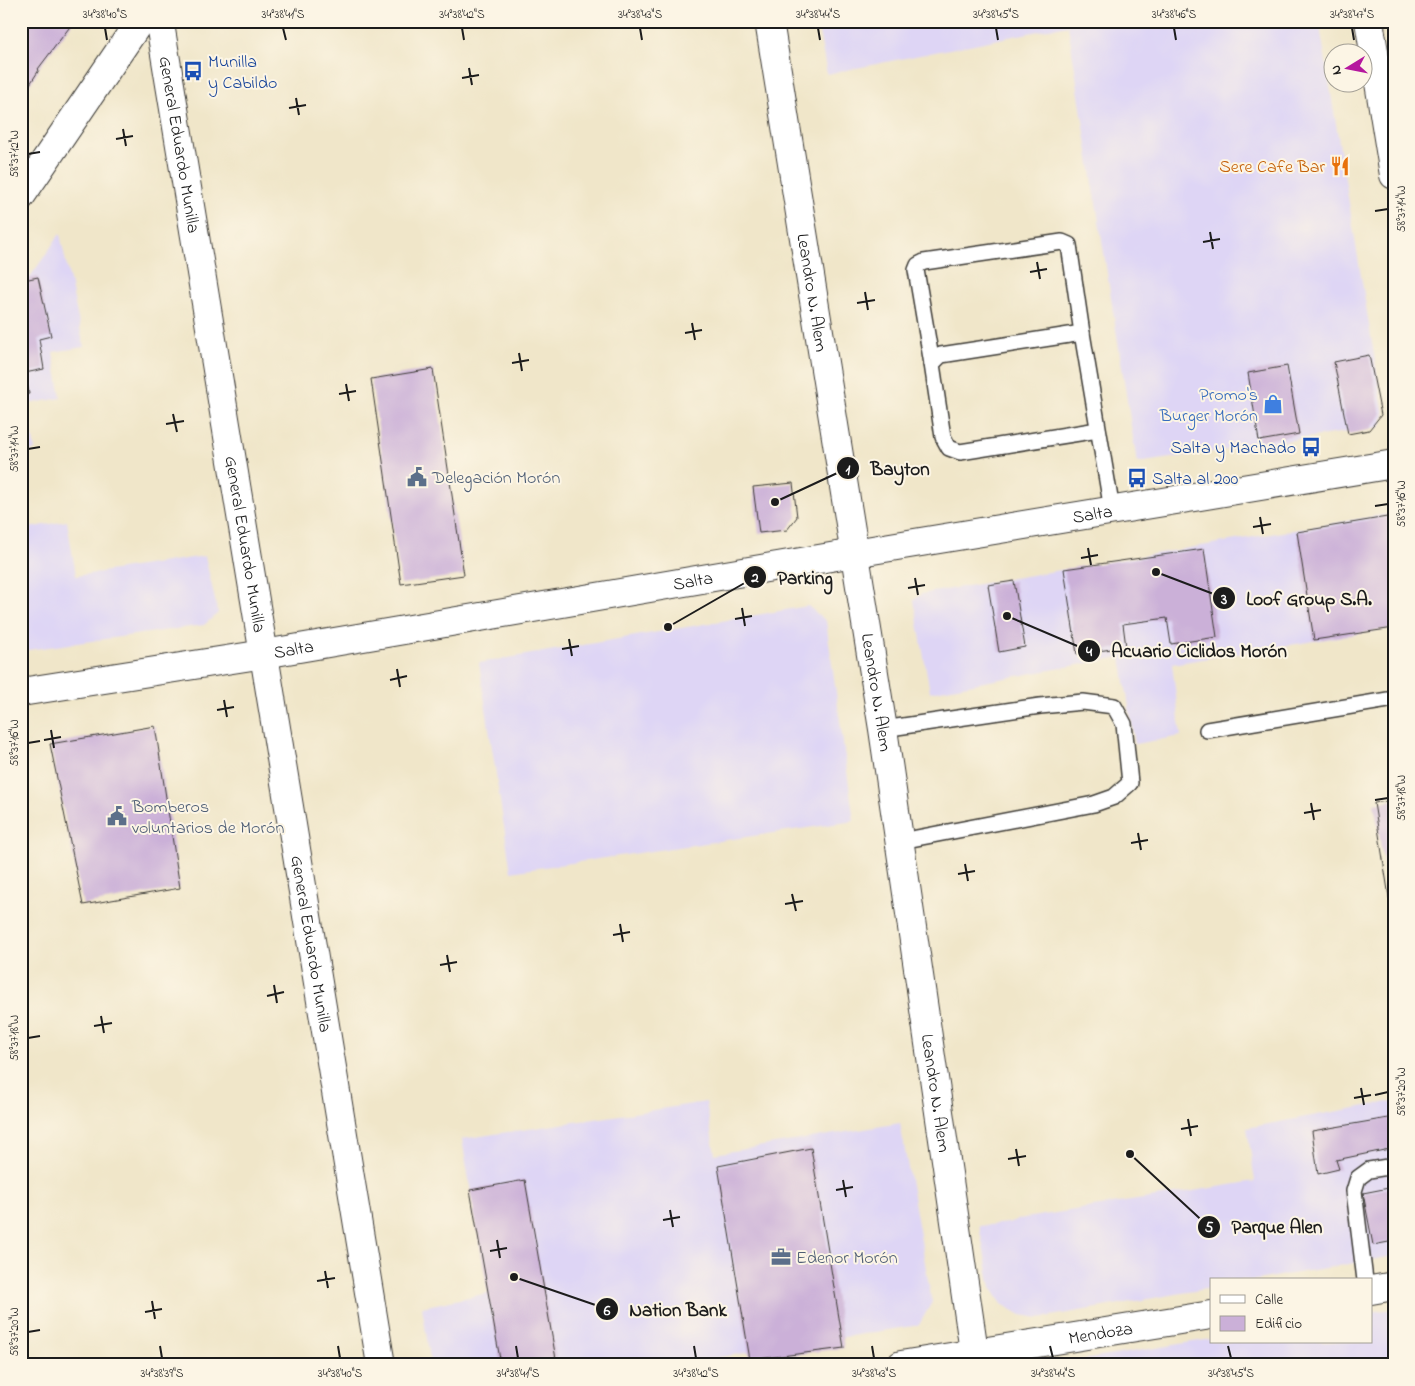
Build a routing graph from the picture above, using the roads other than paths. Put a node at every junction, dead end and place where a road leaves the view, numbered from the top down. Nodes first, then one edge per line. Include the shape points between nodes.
1 (140, 21) edge
2 (157, 21) edge
3 (770, 21) edge
4 (1368, 21) edge
5 (1394, 174) edge
6 (21, 196) edge
7 (1082, 333) junction
8 (932, 364) junction
9 (1098, 430) junction
10 (1394, 464) edge
11 (1112, 510) junction
12 (854, 553) junction
13 (264, 654) junction
14 (21, 692) edge
15 (1394, 698) edge
16 (883, 729) junction
17 (1207, 730) dead end
18 (900, 840) junction
19 (1394, 1166) edge
20 (1365, 1278) edge
21 (1394, 1286) edge
22 (1372, 1290) edge
23 (1210, 1315) edge
24 (975, 1359) edge
25 (381, 1365) edge
26 (901, 1365) edge

1 - 6 street
2 - 13 street, General Eduardo Munilla
3 - 12 street, Leandro N. Alem
4 - 5 street
7 - 8 lane via 941,355
7 - 8 lane via 1069,245 1062,242 924,262 918,264 916,270
7 - 9 lane
8 - 9 lane via 944,437 949,448 954,450 960,452
9 - 11 lane
10 - 11 street, Salta
11 - 12 street, Salta
12 - 13 street, Salta
12 - 16 street, Leandro N. Alem
13 - 14 street, Salta
13 - 25 street, General Eduardo Munilla
15 - 17 lane
16 - 18 street, Leandro N. Alem
16 - 18 lane via 1083,702 1114,706 1124,724 1130,783 1114,797 1094,804
18 - 24 street, Leandro N. Alem
19 - 20 lane via 1369,1170 1358,1178 1354,1191
21 - 22 street
23 - 24 street, Mendoza
24 - 26 street, Mendoza

